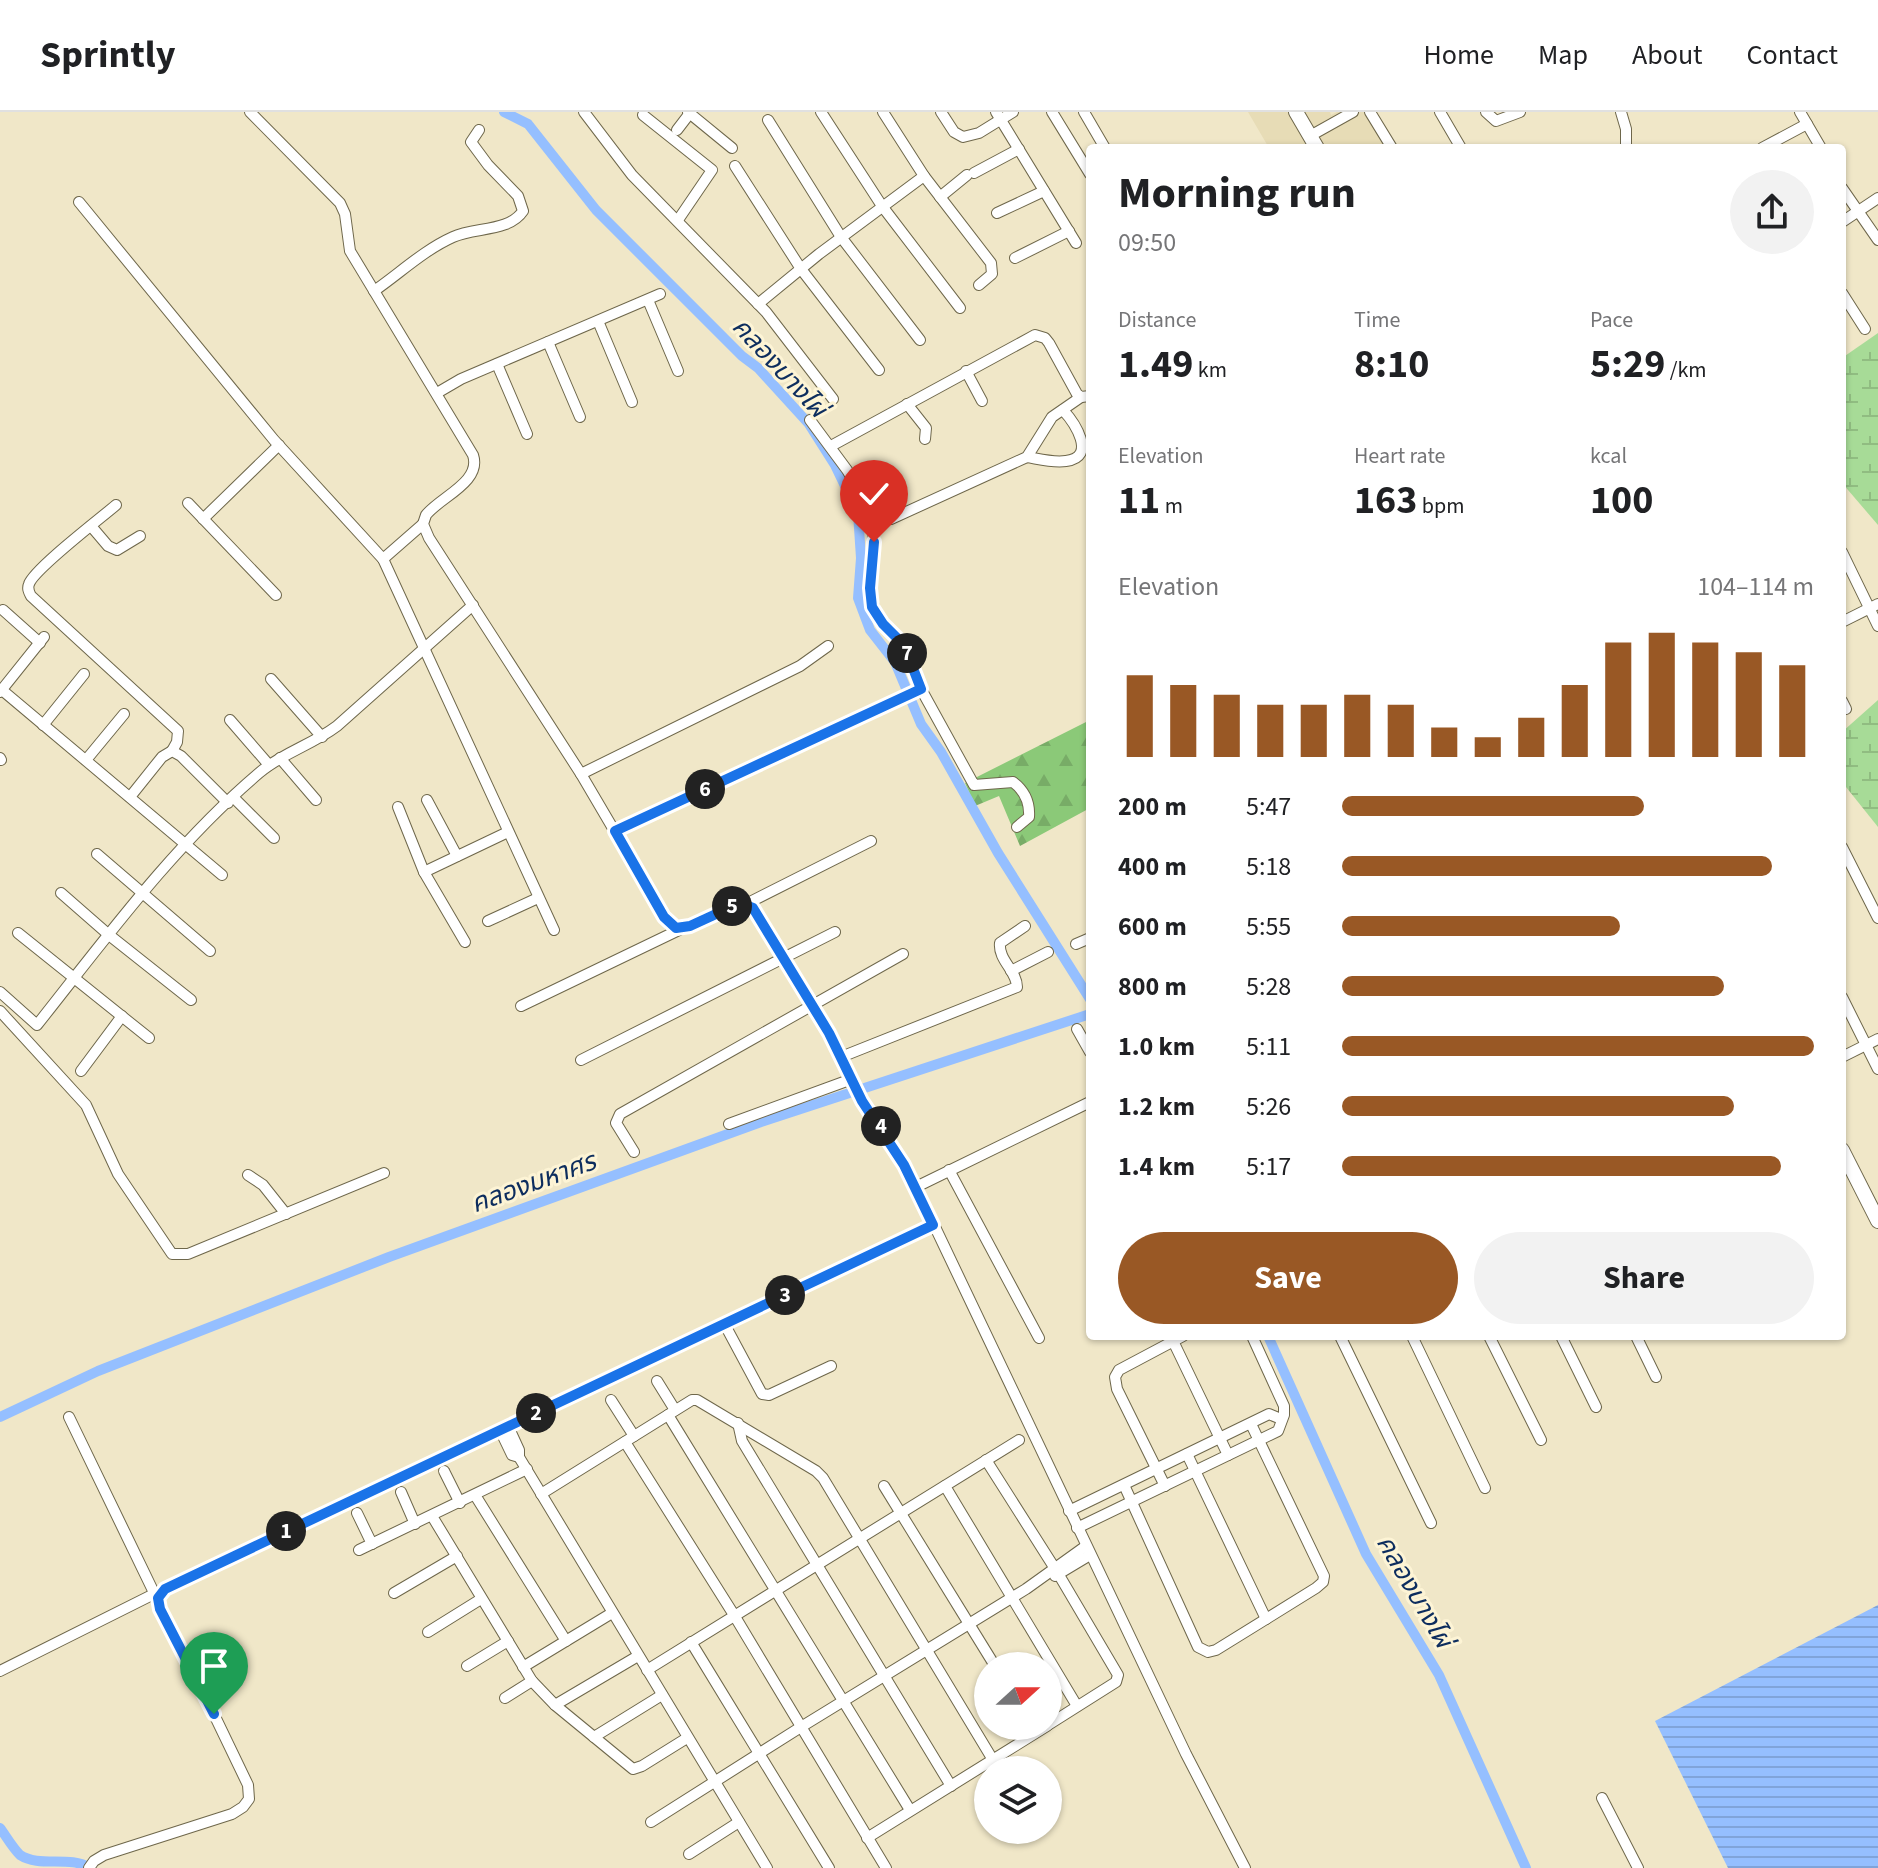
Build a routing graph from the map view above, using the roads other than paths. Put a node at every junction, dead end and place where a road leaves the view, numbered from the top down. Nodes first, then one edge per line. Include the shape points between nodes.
1 (250, 112) edge
2 (584, 112) edge
3 (821, 112) edge
4 (883, 112) edge
5 (941, 112) edge
6 (1013, 112) edge
7 (1052, 112) edge
8 (1084, 112) edge
9 (1296, 112) edge
10 (1353, 112) edge
11 (1370, 112) edge
12 (1440, 112) edge
13 (1486, 112) edge
14 (1520, 112) edge
15 (1621, 112) edge
16 (1800, 112) edge
17 (689, 113) edge
18 (643, 115) dead end
19 (998, 116) edge
20 (768, 120) dead end
21 (1807, 124) junction
22 (479, 130) dead end
23 (677, 130) dead end
24 (1314, 142) edge
25 (1103, 144) edge
26 (1390, 144) edge
27 (1459, 144) edge
28 (1627, 144) edge
29 (1770, 144) edge
30 (1819, 144) edge
31 (732, 148) dead end
32 (1019, 149) junction
33 (735, 166) dead end
34 (1086, 167) edge
35 (924, 176) junction
36 (1044, 191) junction
37 (1846, 193) edge
38 (940, 197) junction
39 (1878, 198) edge
40 (79, 202) dead end
41 (882, 206) junction
42 (1859, 210) junction
43 (997, 213) dead end
44 (1846, 219) edge
45 (678, 220) junction
46 (1069, 231) junction
47 (841, 237) junction
48 (1878, 240) edge
49 (1076, 243) dead end
50 (1015, 258) dead end
51 (801, 269) junction
52 (979, 285) dead end
53 (374, 291) junction
54 (660, 294) dead end
55 (1846, 299) edge
56 (648, 300) junction
57 (758, 304) junction
58 (960, 308) dead end
59 (598, 321) junction
60 (1865, 329) dead end
61 (920, 340) dead end
62 (548, 342) junction
63 (497, 364) junction
64 (879, 370) dead end
65 (678, 371) dead end
66 (966, 371) junction
67 (437, 393) junction
68 (1086, 396) edge
69 (833, 399) dead end
70 (982, 401) dead end
71 (632, 402) dead end
72 (907, 404) junction
73 (1063, 410) junction
74 (580, 417) dead end
75 (810, 420) dead end
76 (527, 434) dead end
77 (925, 439) dead end
78 (279, 445) junction
79 (831, 446) junction
80 (1027, 457) junction
81 (188, 503) dead end
82 (116, 505) dead end
83 (203, 519) junction
84 (891, 519) dead end
85 (423, 524) junction
86 (91, 526) junction
87 (140, 536) dead end
88 (383, 559) junction
89 (1846, 559) edge
90 (276, 595) dead end
91 (473, 605) junction
92 (1873, 606) edge
93 (3, 610) dead end
94 (1846, 620) edge
95 (1878, 626) edge
96 (828, 646) dead end
97 (424, 650) junction
98 (84, 674) dead end
99 (271, 679) dead end
100 (2, 688) edge
101 (918, 690) junction
102 (124, 714) dead end
103 (230, 720) dead end
104 (43, 725) junction
105 (322, 737) junction
106 (172, 751) junction
107 (280, 758) junction
108 (86, 760) junction
109 (269, 765) junction
110 (581, 774) junction
111 (130, 797) junction
112 (230, 800) junction
113 (316, 800) dead end
114 (427, 800) dead end
115 (398, 807) dead end
116 (1017, 827) dead end
117 (615, 831) junction
118 (508, 832) junction
119 (274, 838) dead end
120 (871, 841) dead end
121 (186, 844) junction
122 (97, 854) dead end
123 (1846, 855) edge
124 (457, 856) junction
125 (424, 872) junction
126 (222, 875) dead end
127 (61, 893) dead end
128 (143, 893) junction
129 (538, 898) junction
130 (746, 904) junction
131 (1878, 918) edge
132 (488, 921) dead end
133 (1025, 926) dead end
134 (681, 929) junction
135 (554, 930) dead end
136 (835, 932) dead end
137 (18, 933) dead end
138 (109, 935) junction
139 (1086, 940) edge
140 (465, 942) dead end
141 (1076, 944) dead end
142 (210, 951) dead end
143 (1048, 952) dead end
144 (903, 954) dead end
145 (784, 959) junction
146 (1011, 971) junction
147 (74, 979) junction
148 (0, 992) edge
149 (191, 1000) dead end
150 (1846, 1005) edge
151 (521, 1006) dead end
152 (812, 1006) junction
153 (0, 1011) edge
154 (122, 1016) junction
155 (1077, 1029) dead end
156 (149, 1038) dead end
157 (1878, 1039) edge
158 (1086, 1045) edge
159 (1866, 1045) junction
160 (1846, 1055) edge
161 (841, 1057) junction
162 (581, 1060) dead end
163 (1878, 1069) edge
164 (81, 1071) dead end
165 (854, 1083) junction
166 (1086, 1104) edge
167 (729, 1124) dead end
168 (634, 1152) dead end
169 (1846, 1158) edge
170 (949, 1170) junction
171 (384, 1173) dead end
172 (248, 1175) dead end
173 (916, 1187) junction
174 (286, 1214) junction
175 (1878, 1221) edge
176 (933, 1225) junction
177 (725, 1325) junction
178 (1039, 1338) dead end
179 (1176, 1340) edge
180 (1178, 1340) edge
181 (1254, 1340) edge
182 (1342, 1340) edge
183 (1414, 1340) edge
184 (1491, 1340) edge
185 (1563, 1340) edge
186 (1638, 1340) edge
187 (831, 1366) dead end
188 (1656, 1377) dead end
189 (657, 1381) dead end
190 (611, 1400) dead end
191 (1596, 1407) dead end
192 (672, 1412) junction
193 (69, 1417) dead end
194 (1281, 1419) junction
195 (738, 1423) junction
196 (1251, 1424) junction
197 (504, 1428) junction
198 (1221, 1438) junction
199 (629, 1439) junction
200 (1019, 1440) dead end
201 (1258, 1440) junction
202 (1541, 1440) dead end
203 (1187, 1454) junction
204 (1228, 1455) junction
205 (986, 1460) junction
206 (527, 1469) junction
207 (1156, 1469) junction
208 (1196, 1470) junction
209 (444, 1471) dead end
210 (1124, 1485) junction
211 (884, 1486) dead end
212 (945, 1486) junction
213 (1165, 1486) junction
214 (1485, 1488) dead end
215 (401, 1492) dead end
216 (541, 1494) junction
217 (475, 1495) junction
218 (1132, 1502) junction
219 (460, 1503) junction
220 (1069, 1511) junction
221 (357, 1513) dead end
222 (902, 1513) junction
223 (432, 1516) junction
224 (1431, 1523) dead end
225 (415, 1524) junction
226 (1077, 1528) junction
227 (859, 1540) junction
228 (372, 1544) junction
229 (359, 1550) dead end
230 (1088, 1550) junction
231 (457, 1556) junction
232 (818, 1563) junction
233 (1057, 1571) junction
234 (777, 1590) junction
235 (394, 1593) dead end
236 (1012, 1597) junction
237 (156, 1598) junction
238 (481, 1599) junction
239 (612, 1613) junction
240 (734, 1615) junction
241 (1266, 1619) junction
242 (969, 1623) junction
243 (428, 1632) dead end
244 (508, 1641) junction
245 (566, 1641) junction
246 (691, 1642) junction
247 (928, 1649) junction
248 (987, 1652) edge
249 (638, 1656) junction
250 (467, 1666) dead end
251 (523, 1667) junction
252 (647, 1670) junction
253 (0, 1671) edge
254 (885, 1674) junction
255 (532, 1681) junction
256 (662, 1695) junction
257 (505, 1698) dead end
258 (843, 1701) junction
259 (555, 1705) junction
260 (1077, 1706) junction
261 (1062, 1716) edge
262 (801, 1727) junction
263 (594, 1737) junction
264 (687, 1738) junction
265 (1020, 1740) edge
266 (758, 1755) junction
267 (991, 1756) edge
268 (998, 1756) edge
269 (974, 1772) edge
270 (714, 1782) junction
271 (951, 1786) junction
272 (1602, 1798) dead end
273 (910, 1810) junction
274 (651, 1822) dead end
275 (739, 1822) junction
276 (867, 1838) junction
277 (689, 1854) dead end
278 (764, 1867) edge
279 (89, 1868) edge
280 (829, 1868) edge
281 (886, 1868) edge
282 (1245, 1868) edge
283 (1638, 1868) edge

1 - 53 street via 337,198 350,251
2 - 45 street via 632,175
3 - 41 street
4 - 35 street
5 - 19 street via 963,137 979,133
6 - 19 street
7 - 34 street
8 - 25 street
9 - 24 street
10 - 24 street
11 - 26 street
12 - 27 street
13 - 14 street via 1496,121
15 - 28 street
16 - 21 street
17 - 23 street
17 - 31 street
18 - 45 street via 712,170
19 - 32 street
20 - 47 street
21 - 29 street
21 - 30 street
22 - 53 street via 471,142 518,196 520,216 454,237
32 - 36 street
32 - 38 street via 970,174
33 - 51 street
35 - 38 street
35 - 41 street
36 - 43 street
36 - 46 street
37 - 42 street
38 - 52 street via 991,263 992,274
39 - 42 street
40 - 78 street
41 - 47 street
41 - 58 street
42 - 44 street
42 - 48 street
45 - 57 street
46 - 49 street
46 - 50 street
47 - 51 street
47 - 61 street
51 - 57 street
51 - 64 street
53 - 67 street
54 - 56 street
55 - 60 street
56 - 59 street
56 - 65 street
57 - 69 street
59 - 62 street
59 - 71 street
62 - 63 street
62 - 74 street
63 - 67 street
63 - 76 street
66 - 68 street via 1026,338 1040,336 1073,388
66 - 70 street
66 - 72 street
67 - 85 street via 475,467 429,511
68 - 73 street
72 - 77 street via 926,428
72 - 79 street
73 - 80 street via 1045,425
73 - 80 street via 1079,428 1079,453 1066,461
75 - 79 street
78 - 83 street
78 - 88 street
79 - 101 street via 872,512 872,607 904,645
80 - 84 street
81 - 83 street
82 - 86 street
83 - 90 street
85 - 88 street
85 - 91 street
86 - 87 street via 117,550
86 - 106 street via 29,582 28,590 178,731
88 - 97 street
89 - 92 street
91 - 97 street
91 - 110 street
92 - 94 street
92 - 95 street
93 - 100 street via 42,640
96 - 110 street via 784,674
97 - 105 street
97 - 118 street
98 - 104 street
99 - 105 street
100 - 104 street
101 - 116 street via 974,785 1013,782 1024,793 1029,817
101 - 117 street
102 - 108 street
103 - 109 street
104 - 108 street
105 - 107 street
106 - 111 street
106 - 112 street
107 - 109 street
107 - 113 street
108 - 111 street
109 - 112 street
110 - 117 street
111 - 121 street
112 - 119 street
112 - 121 street
114 - 124 street
115 - 125 street
117 - 134 street via 664,917
118 - 124 street
118 - 129 street
120 - 130 street
121 - 126 street
121 - 128 street
122 - 128 street
123 - 131 street
124 - 125 street
125 - 140 street
127 - 138 street
128 - 138 street
128 - 142 street
129 - 132 street
129 - 135 street
130 - 134 street
130 - 145 street
133 - 146 street via 1000,943
134 - 151 street
136 - 145 street
137 - 147 street
138 - 147 street
138 - 149 street
139 - 141 street
143 - 146 street
144 - 152 street
145 - 152 street
145 - 162 street
146 - 161 street via 1017,987
147 - 148 street via 37,1025
147 - 154 street
150 - 159 street
152 - 161 street
152 - 168 street via 620,1114 616,1123
153 - 174 street via 86,1105 118,1174 172,1254 188,1254
154 - 156 street
154 - 164 street
155 - 158 street
157 - 159 street
159 - 160 street
159 - 163 street
161 - 165 street
165 - 167 street
165 - 173 street
166 - 170 street
169 - 175 street
170 - 173 street
170 - 178 street
171 - 174 street
172 - 174 street
173 - 176 street
176 - 177 street
176 - 220 street
177 - 187 street via 762,1394
177 - 197 street
179 - 207 street via 1115,1377
180 - 198 street
181 - 194 street via 1284,1406
182 - 224 street
183 - 214 street
184 - 202 street
185 - 191 street
186 - 188 street
189 - 192 street
190 - 199 street
192 - 195 street via 697,1400
192 - 199 street
192 - 234 street
193 - 237 street
194 - 196 street via 1269,1414
194 - 201 street via 1278,1431
195 - 227 street via 819,1474
195 - 232 street via 742,1441
196 - 198 street
196 - 201 street
197 - 206 street
197 - 237 street via 165,1589
198 - 203 street
198 - 204 street
199 - 216 street
199 - 240 street
200 - 205 street
201 - 204 street
201 - 241 street via 1324,1576 1316,1588
203 - 207 street
203 - 208 street
204 - 208 street
205 - 212 street
205 - 233 street
206 - 216 street
206 - 217 street
207 - 210 street
207 - 213 street
208 - 213 street
208 - 241 street
209 - 219 street
210 - 218 street
210 - 220 street
211 - 222 street
212 - 222 street
212 - 236 street
213 - 218 street
215 - 225 street
216 - 239 street
217 - 219 street
217 - 245 street
218 - 226 street
218 - 241 street via 1198,1647 1216,1650
219 - 223 street
220 - 226 street
221 - 228 street
222 - 227 street
222 - 242 street
223 - 225 street
223 - 231 street
225 - 228 street
226 - 230 street
227 - 232 street
227 - 247 street
228 - 229 street
230 - 233 street
230 - 282 street
231 - 235 street
231 - 238 street
232 - 234 street
232 - 254 street
233 - 236 street
233 - 260 street via 1119,1677
234 - 240 street
234 - 258 street
236 - 242 street
236 - 260 street
237 - 253 street
237 - 279 street via 248,1785 249,1799 232,1814 104,1855
238 - 243 street
238 - 244 street
239 - 245 street
239 - 249 street
240 - 246 street
240 - 262 street
242 - 247 street
242 - 248 street
244 - 250 street
244 - 251 street
245 - 251 street
246 - 252 street
246 - 266 street
247 - 254 street
247 - 267 street
249 - 252 street
249 - 259 street
251 - 255 street
252 - 256 street
254 - 258 street
254 - 271 street
255 - 257 street
255 - 259 street
256 - 263 street
256 - 264 street
258 - 262 street
258 - 273 street
259 - 263 street
260 - 261 street
262 - 266 street
262 - 276 street
263 - 264 street via 633,1769
264 - 270 street
265 - 268 street
266 - 270 street
266 - 280 street
269 - 271 street
270 - 274 street
270 - 275 street
271 - 273 street
272 - 283 street
273 - 276 street
275 - 277 street
275 - 278 street
276 - 281 street

